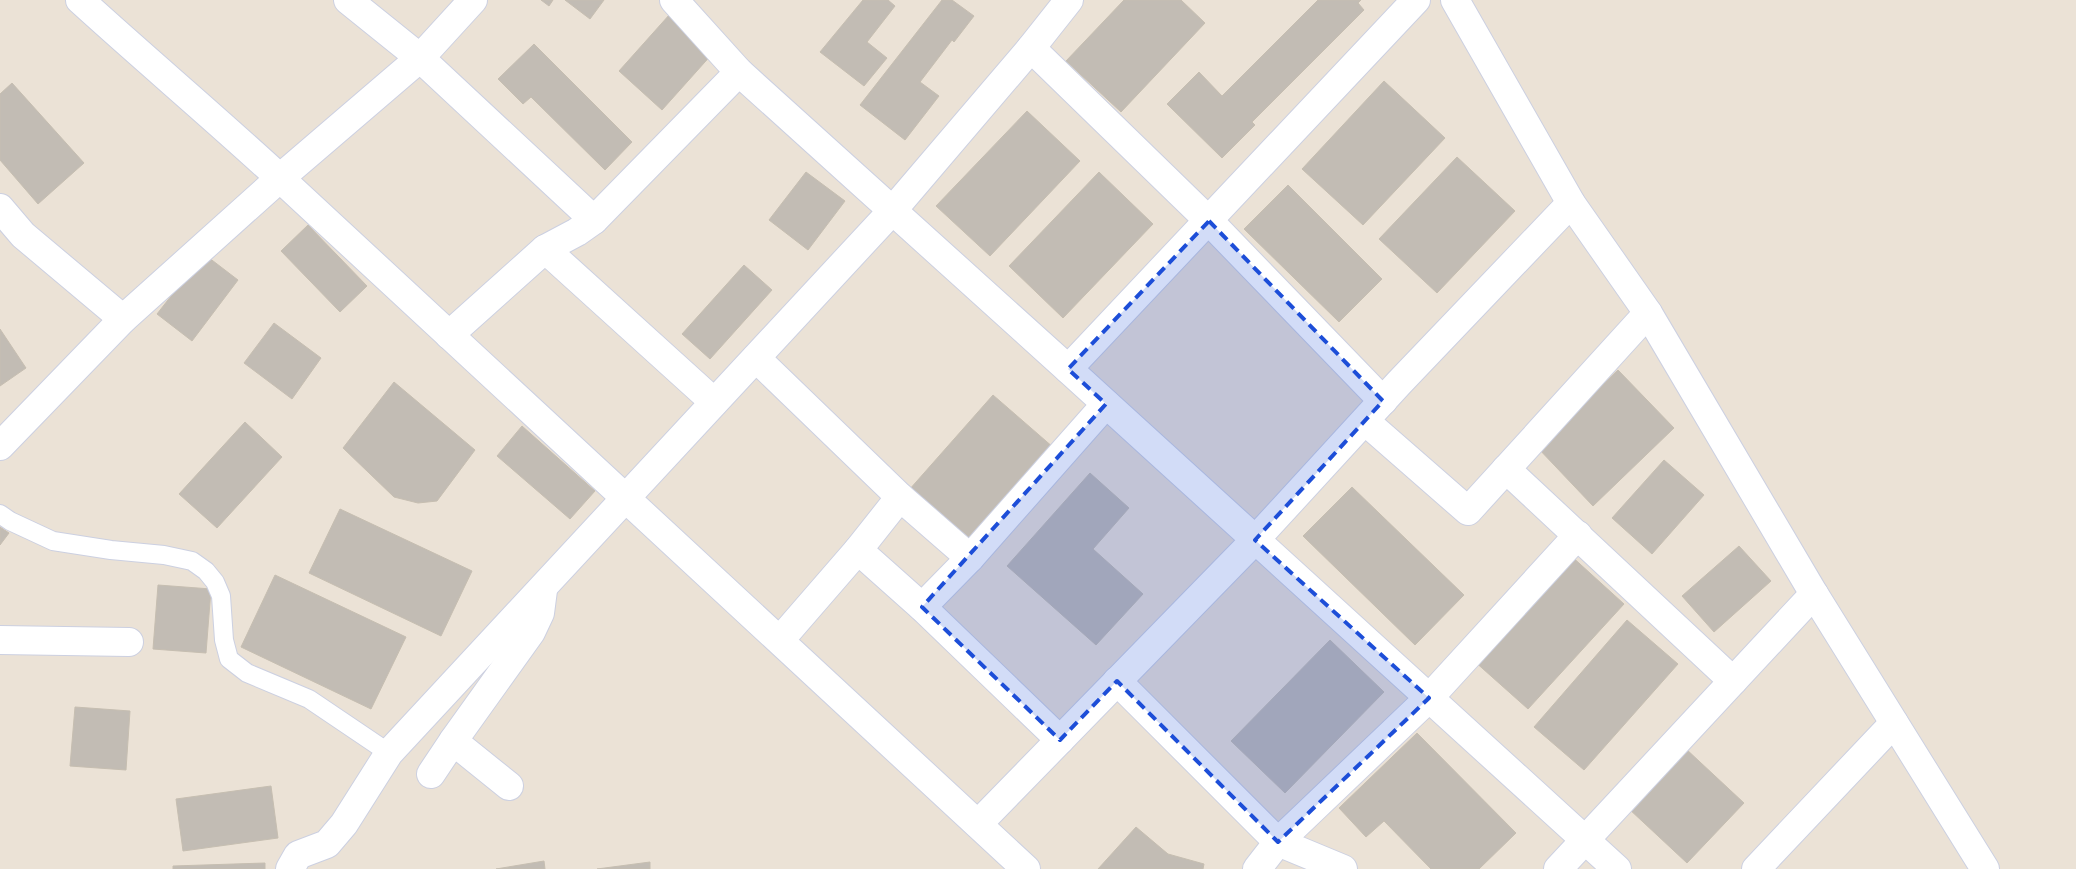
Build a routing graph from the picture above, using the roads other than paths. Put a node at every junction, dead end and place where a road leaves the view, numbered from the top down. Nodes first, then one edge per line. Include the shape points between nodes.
1 (80, 0) edge
2 (348, 0) edge
3 (473, 0) edge
4 (674, 0) edge
5 (1069, 0) edge
6 (1416, 0) edge
7 (1455, 0) edge
8 (1031, 48) junction
9 (420, 58) junction
10 (739, 72) junction
11 (280, 178) junction
12 (1571, 203) junction
13 (0, 208) edge
14 (892, 211) junction
15 (594, 220) junction
16 (1209, 221) junction
17 (545, 249) junction
18 (1648, 313) junction
19 (122, 319) junction
20 (448, 335) junction
21 (756, 358) junction
22 (1068, 368) junction
23 (714, 402) junction
24 (1106, 404) junction
25 (1374, 411) junction
26 (0, 446) edge
27 (1506, 469) junction
28 (626, 497) junction
29 (900, 497) junction
30 (0, 514) edge
31 (1578, 535) junction
32 (1255, 540) junction
33 (858, 550) junction
34 (970, 558) junction
35 (544, 587) junction
36 (1814, 594) junction
37 (922, 607) junction
38 (0, 640) edge
39 (780, 640) junction
40 (129, 642) dead end
41 (1117, 681) junction
42 (1733, 681) junction
43 (1429, 698) junction
44 (1894, 723) junction
45 (1060, 740) junction
46 (453, 741) junction
47 (389, 754) junction
48 (431, 774) dead end
49 (510, 786) dead end
50 (978, 824) junction
51 (1585, 840) junction
52 (1278, 842) junction
53 (290, 869) edge
54 (1026, 869) edge
55 (1257, 869) edge
56 (1343, 869) edge
57 (1558, 869) edge
58 (1617, 869) edge
59 (1756, 869) edge
60 (1985, 869) edge

1 - 11 street
2 - 9 street
3 - 9 street
4 - 10 street
5 - 8 street
6 - 16 street
7 - 12 street
8 - 14 street
8 - 16 street
9 - 11 street
9 - 15 street
10 - 14 street
10 - 15 street
11 - 19 street
11 - 20 street
12 - 18 street
12 - 25 street
13 - 19 street via 23,235
14 - 21 street
14 - 22 street
15 - 17 street
16 - 22 street
16 - 25 street
17 - 20 street
17 - 23 street
18 - 27 street
18 - 36 street
19 - 26 street
20 - 28 street
21 - 23 street
21 - 29 street
22 - 24 street
23 - 28 street
24 - 32 street
24 - 34 street
25 - 27 street via 1468,511
25 - 32 street
27 - 31 street
28 - 35 street
28 - 39 street
29 - 33 street
29 - 34 street
30 - 47 lane via 53,541 192,561 206,570 221,596 229,660 247,673 309,699
31 - 42 street
31 - 43 street
32 - 41 street
32 - 43 street
33 - 37 street
33 - 39 street
34 - 37 street
35 - 46 street via 540,613 531,632
35 - 47 street
36 - 42 street
36 - 44 street
37 - 45 street
38 - 40 street
39 - 50 street
41 - 45 street
41 - 52 street
42 - 51 street
43 - 51 street
43 - 52 street
44 - 59 street
44 - 60 street
45 - 50 street
46 - 48 street
46 - 49 street
47 - 53 street via 344,824 327,844 298,855
50 - 54 street
51 - 57 street
51 - 58 street
52 - 55 street
52 - 56 street

